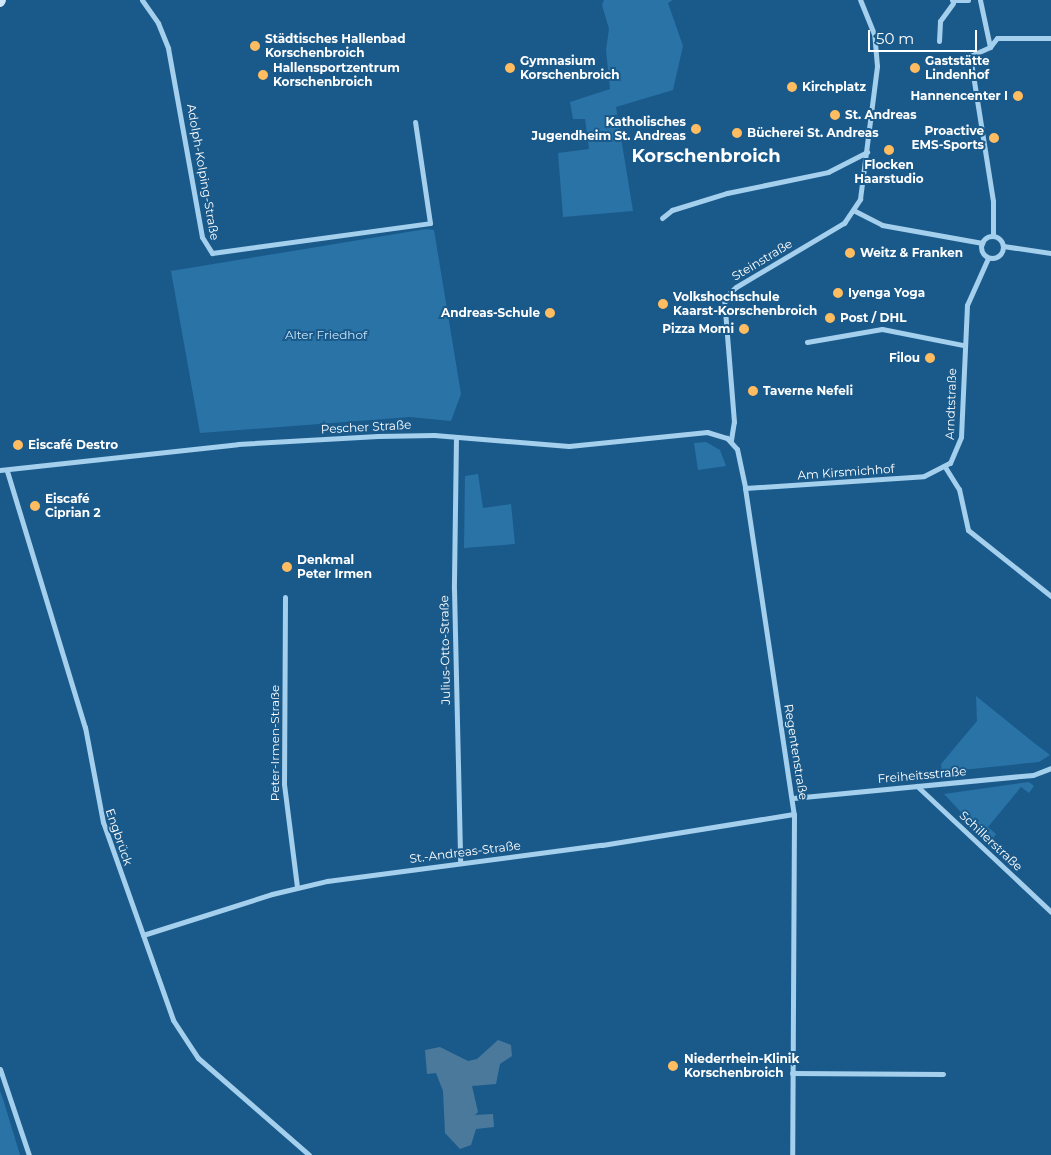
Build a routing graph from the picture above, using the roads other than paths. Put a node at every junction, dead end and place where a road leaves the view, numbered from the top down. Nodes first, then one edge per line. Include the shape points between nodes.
1 (142, 0) edge
2 (860, 0) edge
3 (968, 0) edge
4 (980, 0) edge
5 (952, 1) edge
6 (1051, 38) edge
7 (939, 41) dead end
8 (990, 47) junction
9 (414, 122) dead end
10 (867, 152) junction
11 (855, 211) junction
12 (662, 218) dead end
13 (993, 236) junction
14 (982, 243) junction
15 (1003, 246) junction
16 (1051, 253) edge
17 (988, 258) junction
18 (807, 342) dead end
19 (963, 345) junction
20 (456, 437) junction
21 (731, 440) junction
22 (945, 467) junction
23 (0, 470) edge
24 (7, 471) junction
25 (745, 488) junction
26 (1051, 596) edge
27 (285, 597) dead end
28 (1051, 768) edge
29 (916, 786) junction
30 (793, 798) junction
31 (794, 814) junction
32 (460, 862) junction
33 (296, 887) junction
34 (1051, 912) edge
35 (143, 935) junction
36 (0, 1069) edge
37 (792, 1073) junction
38 (943, 1074) dead end
39 (29, 1155) edge
40 (309, 1155) edge
41 (792, 1155) edge

1 - 9 street, Adolph-Kolping-Straße via 161,28 173,65 202,237 210,251 223,253 430,223
2 - 10 street via 874,34 877,56
3 - 5 street
4 - 8 street
5 - 7 street via 940,21
6 - 8 street via 997,38
8 - 13 street via 970,56 993,201
10 - 11 street
10 - 12 street via 828,172 727,193 672,210
11 - 14 street via 882,225
11 - 21 street, Steinstraße via 844,223 736,287 724,298 734,422
13 - 14 street
13 - 15 street
14 - 17 street via 983,253
15 - 16 street
15 - 17 street via 1000,255
17 - 19 street, Arndtstraße via 969,297
18 - 19 street via 882,329
19 - 22 street, Arndtstraße via 960,442
20 - 21 street, Pescher Straße via 580,446 707,432
20 - 24 street, Pescher Straße via 415,434 238,444
20 - 32 street, Julius-Otto-Straße via 454,590
21 - 25 street, Regentenstraße via 737,449
22 - 25 street, Am Kirsmichhof via 924,476
22 - 26 street via 959,489 968,530
23 - 24 street, Pescher Straße
24 - 35 street, Engbrück via 86,727 100,814
25 - 30 street, Regentenstraße
27 - 33 street, Peter-Irmen-Straße via 283,775
28 - 29 street, Freiheitsstraße via 1033,775
29 - 30 street, Freiheitsstraße
29 - 34 street, Schillerstraße
30 - 31 street, Regentenstraße
31 - 32 street, St.-Andreas-Straße via 602,845
31 - 37 street, Regentenstraße
32 - 33 street, St.-Andreas-Straße
33 - 35 street, St.-Andreas-Straße
35 - 40 street, Engbrück via 173,1020 190,1049
36 - 39 street
37 - 38 street
37 - 41 street, Regentenstraße

